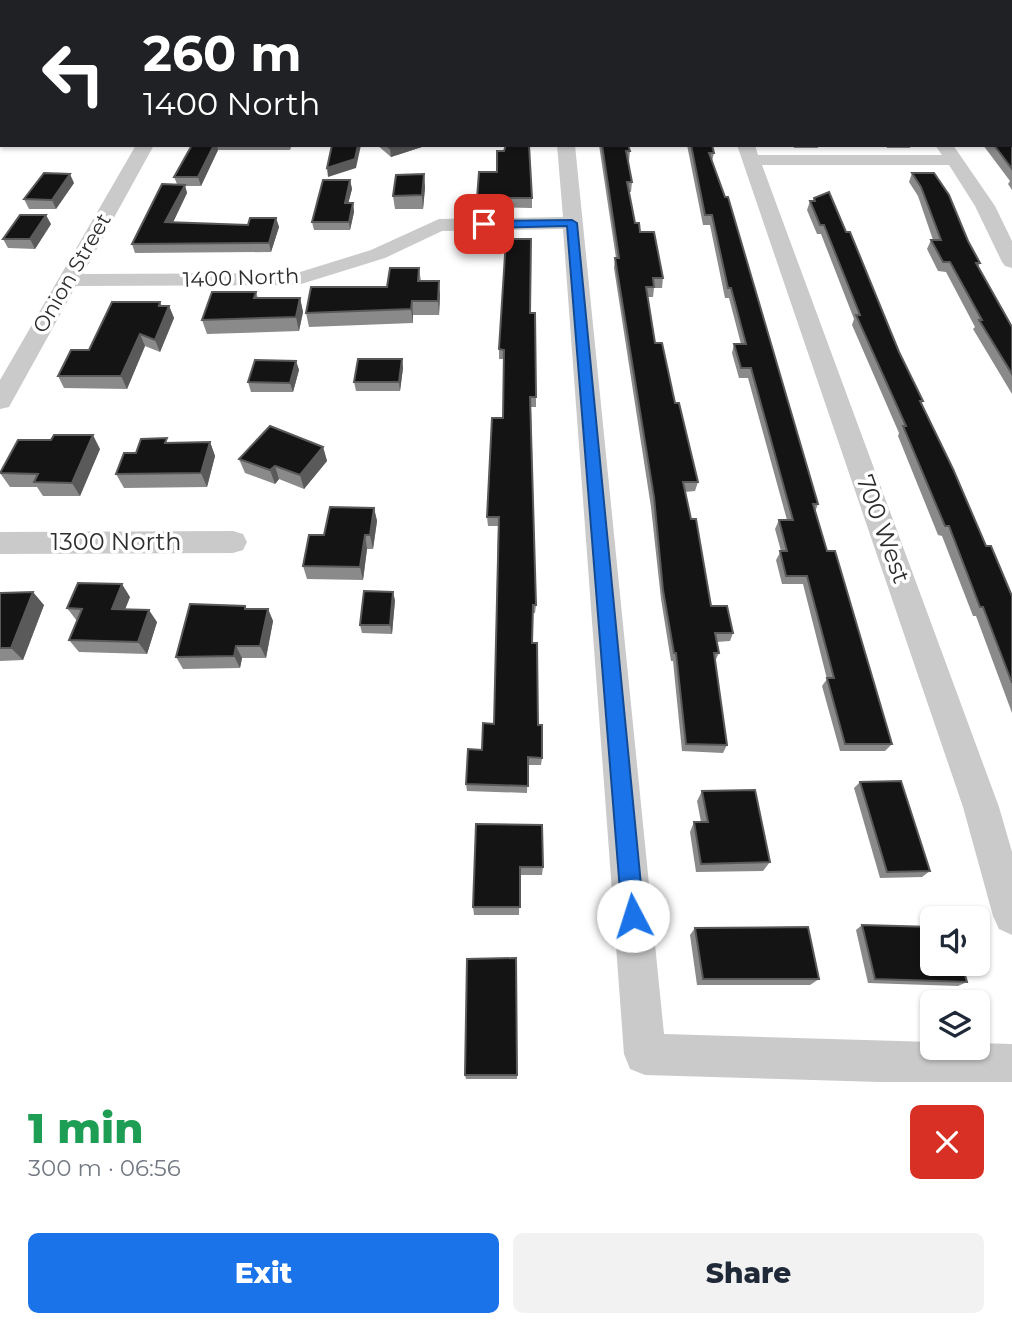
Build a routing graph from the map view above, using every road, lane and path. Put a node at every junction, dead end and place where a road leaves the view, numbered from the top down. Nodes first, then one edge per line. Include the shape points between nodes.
1 (144, 147) edge
2 (566, 147) edge
3 (749, 153) edge
4 (949, 153) edge
5 (572, 223) junction
6 (1012, 262) edge
7 (68, 280) junction
8 (0, 401) edge
9 (233, 542) dead end
10 (0, 543) edge
11 (1012, 916) edge
12 (1012, 1065) edge

1 - 7 street, Onion Street
2 - 5 street
3 - 4 street
3 - 11 street, 700 West via 981,807
4 - 6 street via 985,206
5 - 7 street, 1400 North via 439,225 379,254 298,279
5 - 12 street via 645,1054
7 - 8 street, Onion Street
9 - 10 street, 1300 North

